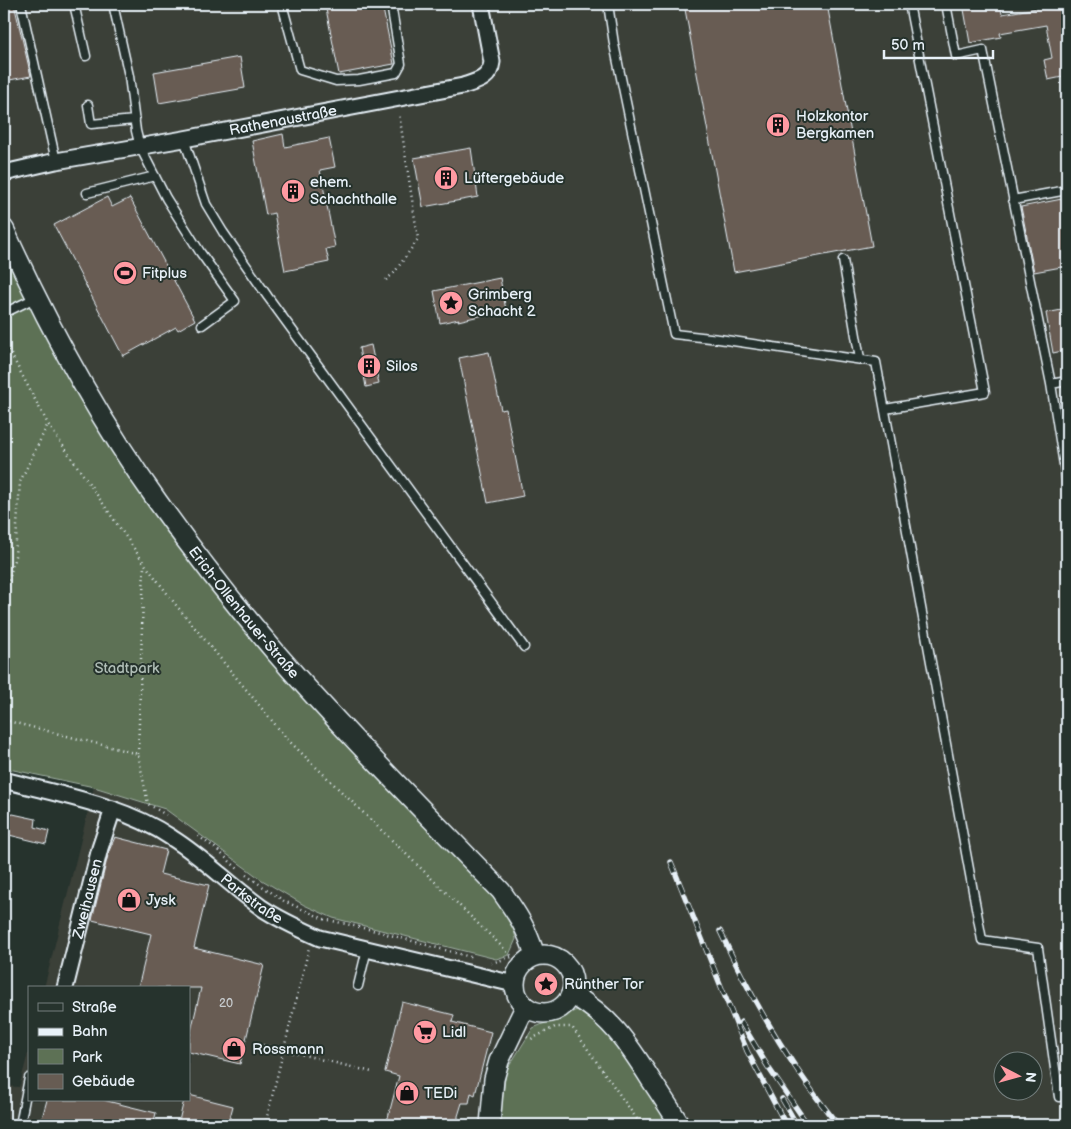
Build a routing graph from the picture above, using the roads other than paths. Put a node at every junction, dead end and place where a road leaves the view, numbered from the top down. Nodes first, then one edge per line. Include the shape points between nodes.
1 (21, 4) edge
2 (74, 4) edge
3 (113, 4) edge
4 (282, 4) edge
5 (391, 4) edge
6 (481, 4) edge
7 (608, 4) edge
8 (908, 4) edge
9 (946, 4) edge
10 (86, 56) dead end
11 (88, 105) dead end
12 (135, 120) junction
13 (184, 139) junction
14 (140, 146) junction
15 (56, 161) junction
16 (4, 173) edge
17 (155, 176) junction
18 (1067, 190) edge
19 (86, 193) dead end
20 (1013, 200) junction
21 (4, 229) edge
22 (843, 260) dead end
23 (35, 298) junction
24 (4, 313) edge
25 (202, 325) dead end
26 (860, 359) junction
27 (1067, 381) edge
28 (1050, 384) junction
29 (885, 409) junction
30 (1067, 482) edge
31 (524, 647) dead end
32 (4, 780) edge
33 (113, 809) junction
34 (367, 949) junction
35 (523, 959) junction
36 (514, 984) junction
37 (66, 986) edge
38 (358, 986) dead end
39 (571, 994) junction
40 (525, 1006) junction
41 (28, 1082) edge
42 (1060, 1097) dead end
43 (20, 1125) edge
44 (490, 1125) edge
45 (680, 1125) edge

1 - 15 lane
2 - 10 lane
3 - 12 lane
4 - 5 lane via 300,70 336,81 396,73 401,64
6 - 13 street, Rathenaustraße via 492,62 486,77 463,86
7 - 26 lane via 674,334
8 - 29 lane via 985,392
9 - 20 lane via 956,56 983,50
11 - 12 lane via 91,124
12 - 14 lane
13 - 14 street, Rathenaustraße
13 - 31 lane via 206,204 223,232
14 - 15 street, Rathenaustraße
14 - 17 lane
15 - 16 street, Rathenaustraße
17 - 19 lane
17 - 25 lane via 200,252 235,302
18 - 20 lane
20 - 28 lane
21 - 23 street, Erich-Ollenhauer-Straße
22 - 26 lane
23 - 24 lane
23 - 35 street, Erich-Ollenhauer-Straße via 105,421 183,537 277,653 501,892 527,931
26 - 29 lane via 876,362
27 - 28 lane
28 - 30 lane
29 - 42 lane via 982,940 1038,948
32 - 33 street, Parkstraße
33 - 34 street, Parkstraße via 172,837 263,908 297,928 320,938
33 - 37 street, Zweihausen
34 - 36 street, Parkstraße
34 - 38 lane
35 - 36 street
35 - 39 street via 546,954 556,957 571,973
36 - 40 street via 517,997
39 - 40 street via 565,1004 546,1013 534,1012
39 - 45 street via 594,1008 624,1038
40 - 44 street via 499,1061
41 - 43 lane

